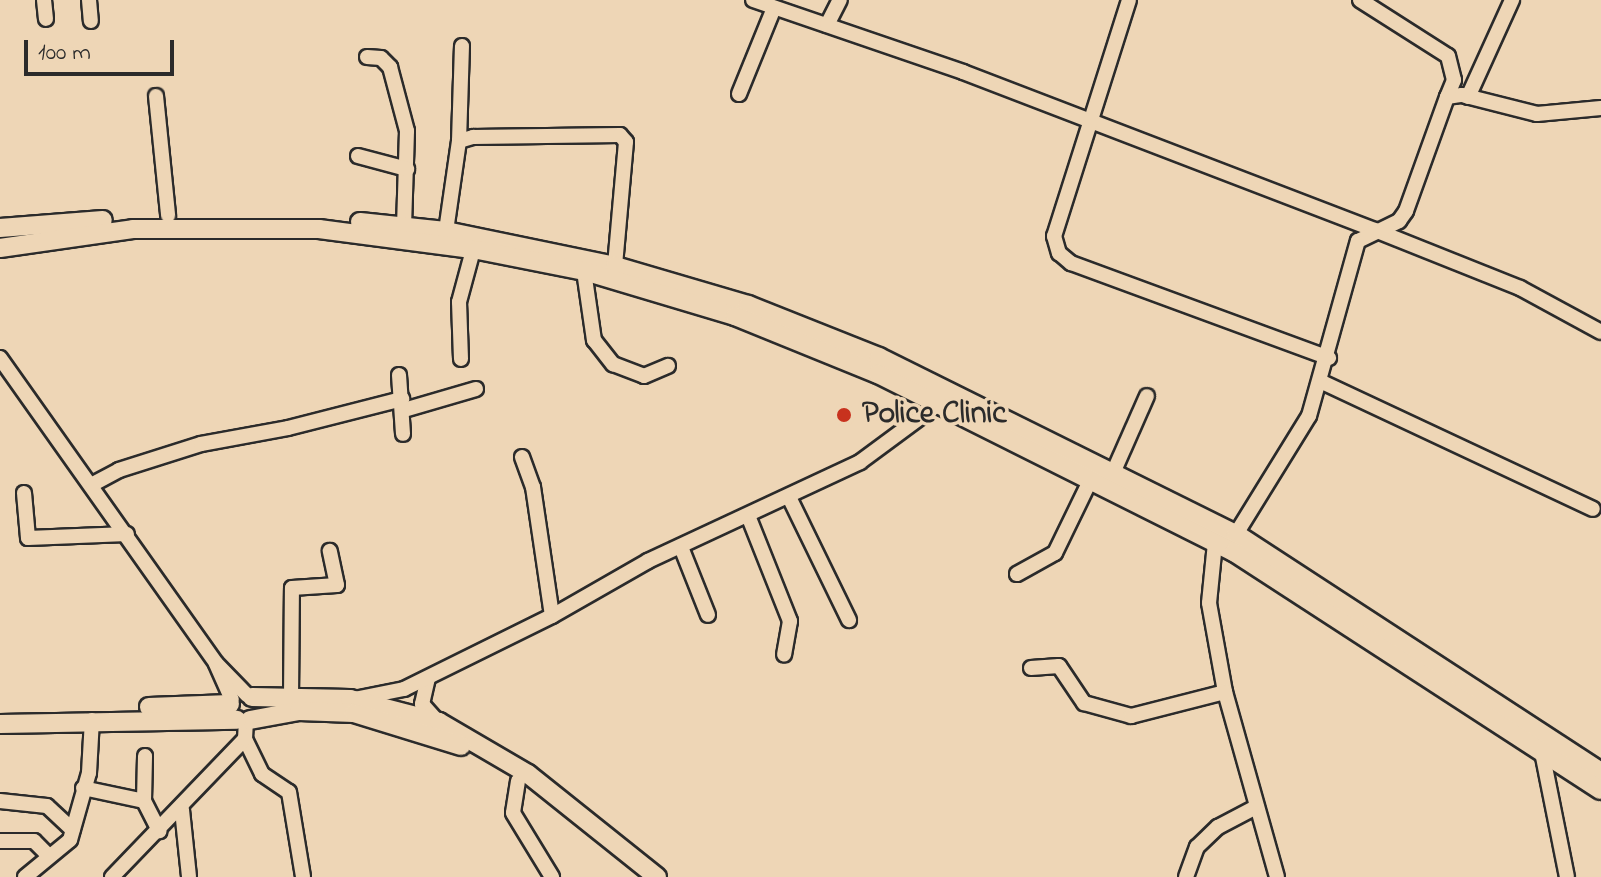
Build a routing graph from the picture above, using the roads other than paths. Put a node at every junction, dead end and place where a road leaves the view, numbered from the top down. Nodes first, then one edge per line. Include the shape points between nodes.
1 (44, 0) edge
2 (89, 0) edge
3 (753, 0) edge
4 (840, 0) edge
5 (1129, 0) edge
6 (1360, 0) edge
7 (1512, 0) edge
8 (774, 8) junction
9 (46, 19) dead end
10 (91, 21) dead end
11 (827, 25) junction
12 (462, 46) dead end
13 (367, 57) dead end
14 (739, 94) dead end
15 (156, 96) dead end
16 (1447, 97) junction
17 (1468, 97) junction
18 (1601, 108) edge
19 (1093, 124) junction
20 (459, 141) junction
21 (358, 156) dead end
22 (407, 169) junction
23 (168, 215) junction
24 (404, 227) junction
25 (0, 228) edge
26 (1375, 230) junction
27 (446, 231) junction
28 (0, 248) edge
29 (473, 250) junction
30 (615, 266) junction
31 (584, 271) junction
32 (1601, 332) edge
33 (0, 358) edge
34 (1329, 358) junction
35 (461, 359) dead end
36 (668, 366) dead end
37 (399, 375) dead end
38 (1322, 382) junction
39 (476, 389) dead end
40 (1147, 396) dead end
41 (945, 398) junction
42 (403, 404) junction
43 (403, 434) dead end
44 (522, 457) dead end
45 (1113, 473) junction
46 (1090, 481) junction
47 (93, 484) junction
48 (24, 493) dead end
49 (789, 497) junction
50 (1593, 509) dead end
51 (749, 518) junction
52 (127, 534) junction
53 (1236, 534) junction
54 (1215, 543) junction
55 (681, 547) junction
56 (330, 551) dead end
57 (1017, 574) dead end
58 (708, 615) dead end
59 (552, 616) junction
60 (849, 620) dead end
61 (784, 654) dead end
62 (1031, 668) dead end
63 (428, 678) junction
64 (1225, 692) junction
65 (291, 698) junction
66 (350, 699) junction
67 (0, 712) edge
68 (242, 712) junction
69 (92, 720) junction
70 (439, 722) junction
71 (0, 724) edge
72 (1542, 752) junction
73 (145, 756) dead end
74 (1601, 772) edge
75 (518, 781) junction
76 (83, 788) junction
77 (1601, 790) edge
78 (0, 801) edge
79 (144, 801) junction
80 (1256, 807) junction
81 (182, 810) junction
82 (73, 830) junction
83 (159, 831) junction
84 (0, 841) edge
85 (49, 856) junction
86 (31, 875) edge
87 (112, 877) edge
88 (189, 877) edge
89 (303, 877) edge
90 (552, 877) edge
91 (643, 877) edge
92 (657, 877) edge
93 (1186, 877) edge
94 (1277, 877) edge
95 (1567, 877) edge

1 - 9 street
2 - 10 street
3 - 8 street
4 - 11 street
5 - 19 street
6 - 16 street via 1448,56 1454,80
7 - 17 street
8 - 11 street
8 - 14 street
11 - 19 street
12 - 20 street
13 - 22 street via 381,58 398,87 407,131
15 - 23 street
16 - 17 street
16 - 26 street via 1406,211 1399,221
17 - 18 street via 1537,114
19 - 26 street
19 - 34 street via 1054,236 1063,258
20 - 27 street
20 - 30 street via 620,135 626,142
21 - 22 street
22 - 24 street
23 - 24 main road via 301,217
23 - 25 main road
24 - 27 main road
26 - 32 street via 1520,288
26 - 34 street via 1358,241 1352,255
27 - 30 main road
28 - 29 main road via 190,226 319,229
29 - 31 main road
29 - 35 street via 459,302
30 - 41 main road via 748,305 879,357
31 - 36 street via 594,340 613,364 644,376
31 - 41 main road via 772,330
33 - 47 street
34 - 38 street
37 - 42 street
38 - 50 street
38 - 53 street via 1291,452
39 - 42 street
40 - 45 street
41 - 45 main road
41 - 46 main road
41 - 49 street via 860,462
42 - 43 street
42 - 47 street via 201,444 119,470
44 - 59 street via 533,487
45 - 53 main road
46 - 54 main road
46 - 57 street via 1055,553
47 - 52 street
48 - 52 street via 28,538
49 - 51 street
49 - 60 street
51 - 55 street
51 - 61 street via 790,621
52 - 68 street via 216,663
53 - 74 main road
54 - 64 street via 1209,603
54 - 72 main road
55 - 58 street
55 - 59 street
56 - 65 street via 337,585 292,588
59 - 63 street
62 - 64 street via 1059,666 1084,703 1131,716
63 - 66 street via 397,691
63 - 70 street via 422,704
64 - 80 street
65 - 66 main road
65 - 68 main road
66 - 70 main road
67 - 68 main road
68 - 69 main road
68 - 75 main road via 354,713 441,737
68 - 81 street
68 - 89 street via 262,774 289,792
69 - 71 main road
69 - 76 street
70 - 92 main road via 528,774
72 - 77 main road
72 - 95 street
73 - 79 street
75 - 90 street via 513,813
75 - 91 main road
76 - 79 street
76 - 82 street
78 - 82 street via 47,806
79 - 83 street
80 - 93 street via 1218,827 1197,847
80 - 94 street
81 - 83 street
81 - 88 street
82 - 85 street via 70,840
83 - 87 street
84 - 85 street via 34,841
85 - 86 street

